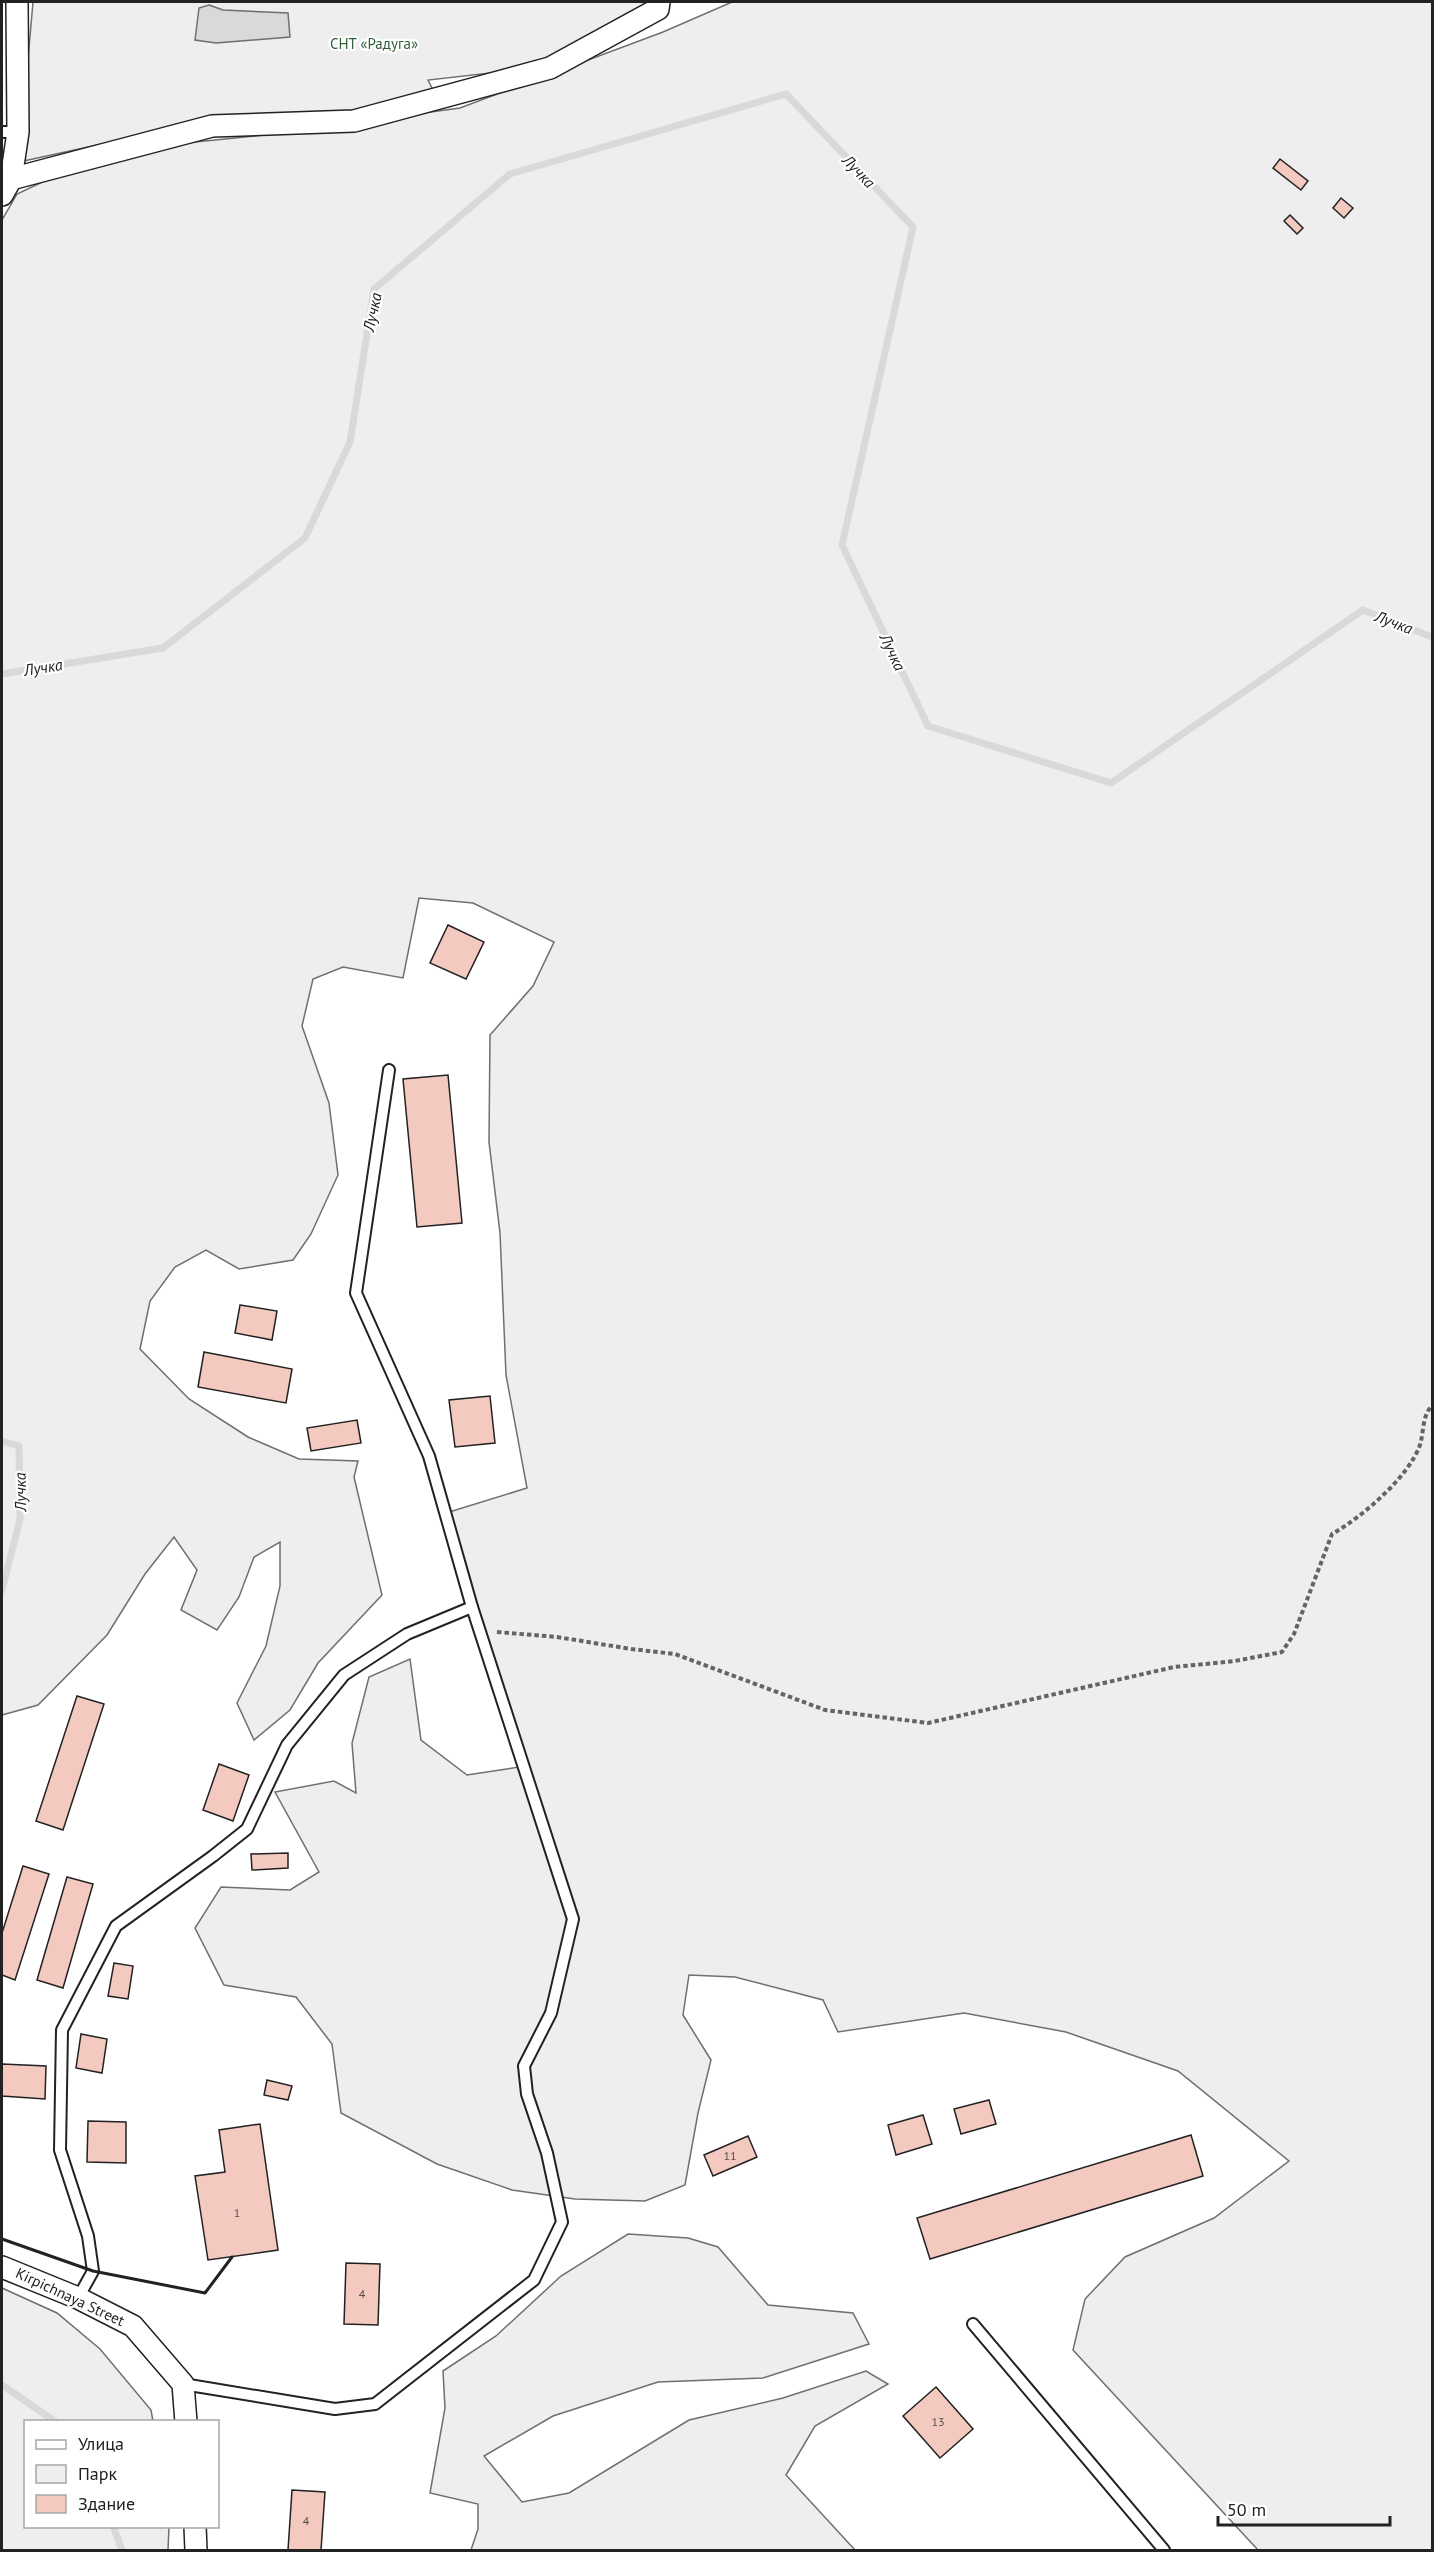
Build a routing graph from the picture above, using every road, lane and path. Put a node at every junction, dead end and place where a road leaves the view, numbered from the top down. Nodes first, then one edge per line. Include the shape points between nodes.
1 (17, 2) edge
2 (659, 2) edge
3 (10, 132) edge
4 (6, 187) edge
5 (389, 1071) dead end
6 (1432, 1406) edge
7 (472, 1607) junction
8 (480, 1632) junction
9 (2, 2267) edge
10 (78, 2298) junction
11 (973, 2324) dead end
12 (183, 2384) junction
13 (186, 2420) edge
14 (195, 2528) edge
15 (196, 2550) edge
16 (1164, 2550) edge

1 - 3 street
2 - 4 street via 658,9 550,68 354,121 212,126
3 - 4 street
5 - 7 lane via 356,1293 429,1456
6 - 8 path via 1427,1411 1419,1446 1395,1485 1332,1534 1294,1634 1282,1652 1174,1667 928,1723 825,1710 675,1654 557,1637
7 - 8 lane
7 - 10 lane via 407,1634 344,1676 287,1745 247,1829 116,1926 62,2030 60,2150 88,2236 93,2271
8 - 12 lane via 573,1919 551,2013 524,2066 527,2094 547,2153 562,2222 534,2280 375,2404 335,2409
9 - 10 street, Kirpichnaya Street
10 - 12 street, Kirpichnaya Street via 133,2326
11 - 16 lane
12 - 13 street
14 - 15 street

